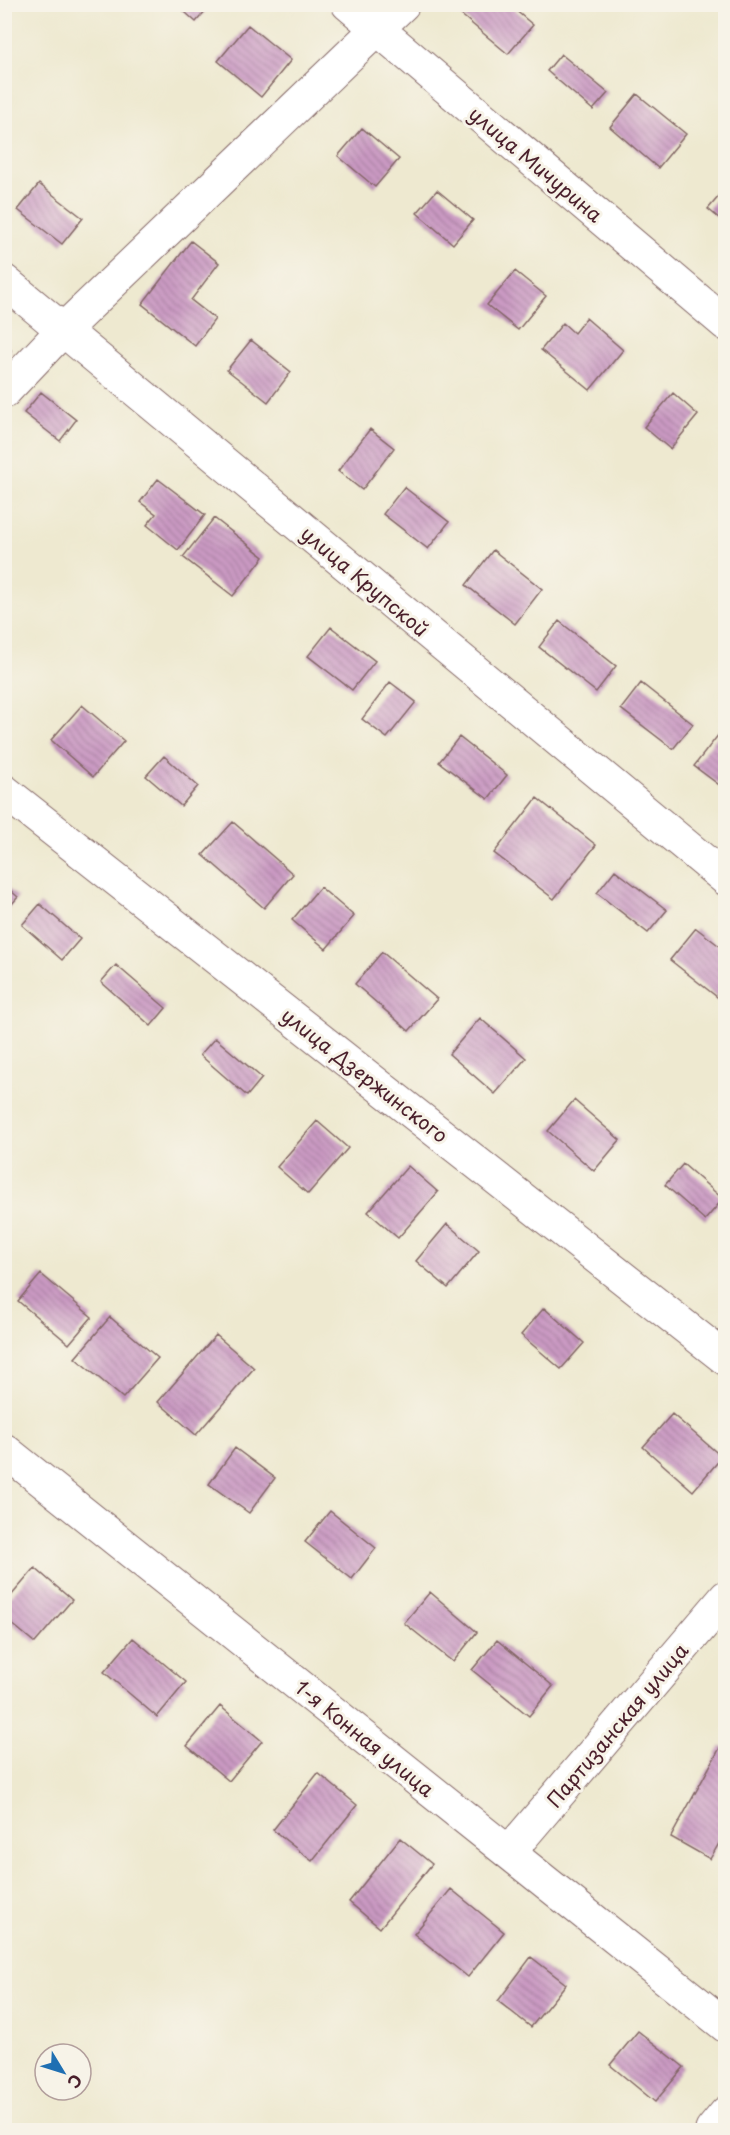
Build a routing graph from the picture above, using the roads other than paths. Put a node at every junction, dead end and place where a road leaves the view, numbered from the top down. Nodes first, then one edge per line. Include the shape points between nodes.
1 (348, 4) edge
2 (403, 4) edge
3 (377, 30) junction
4 (4, 281) edge
5 (726, 324) edge
6 (62, 331) junction
7 (4, 393) edge
8 (4, 791) edge
9 (726, 879) edge
10 (726, 1359) edge
11 (4, 1450) edge
12 (726, 1597) edge
13 (509, 1852) junction
14 (726, 2026) edge
15 (726, 2112) edge
16 (712, 2130) edge

1 - 3 street, улица Мичурина
2 - 3 street
3 - 5 street, улица Мичурина
3 - 6 street
4 - 6 street, улица Крупской
6 - 7 street
6 - 9 street, улица Крупской
8 - 10 street, улица Дзержинского
11 - 13 street, 1-я Конная улица
12 - 13 street, Партизанская улица
13 - 14 street, 1-я Конная улица
15 - 16 street

